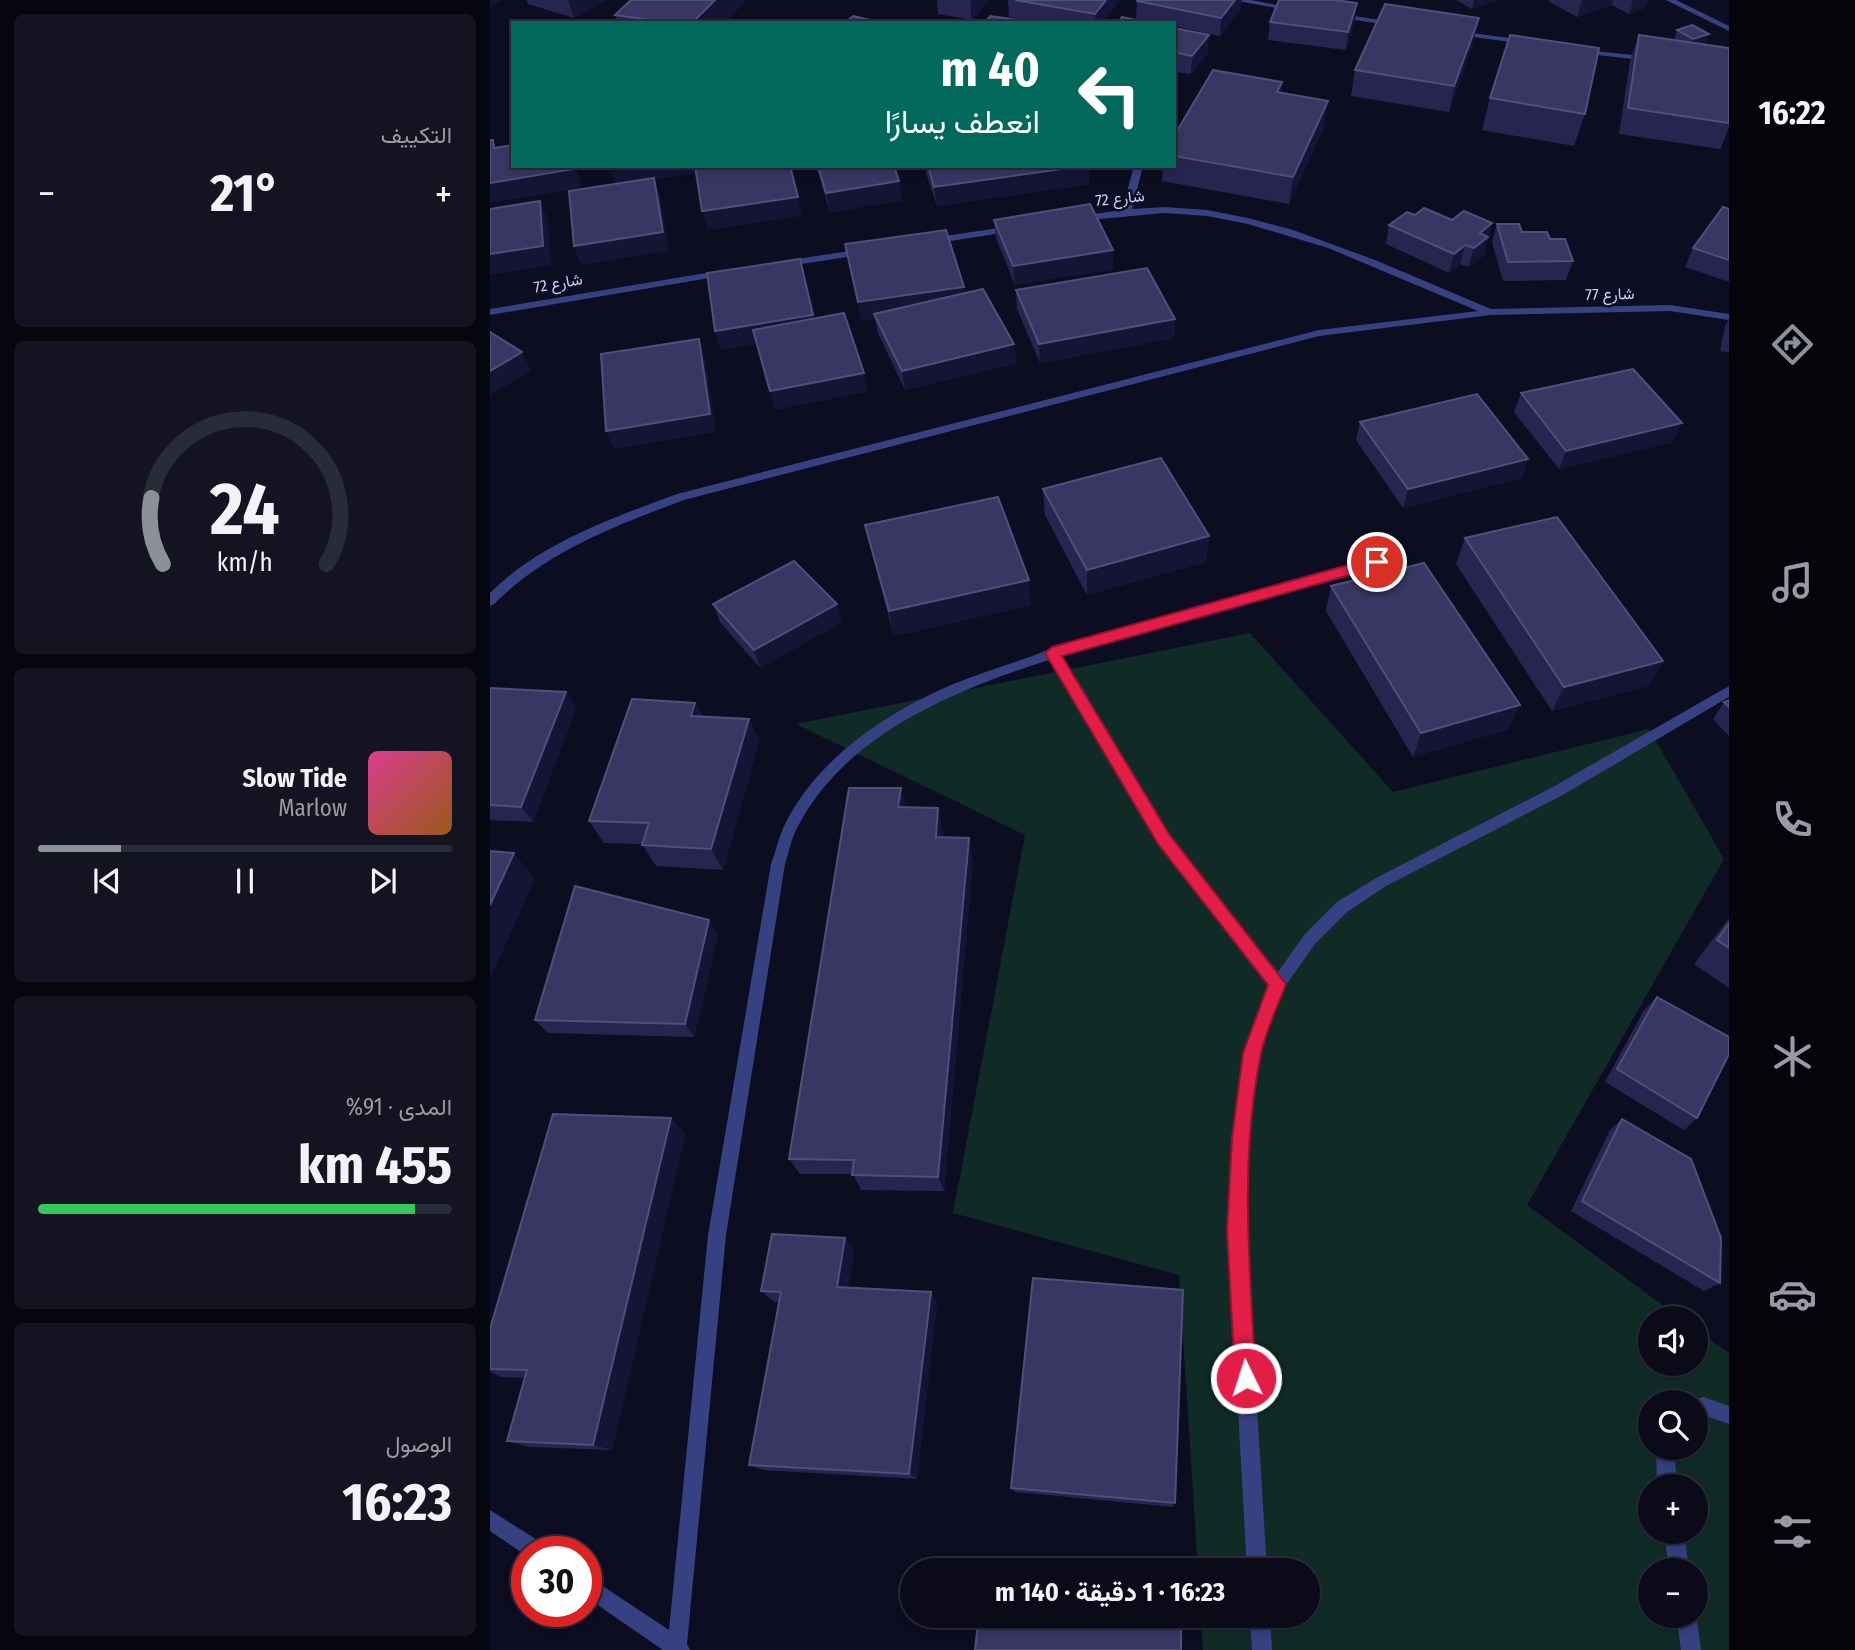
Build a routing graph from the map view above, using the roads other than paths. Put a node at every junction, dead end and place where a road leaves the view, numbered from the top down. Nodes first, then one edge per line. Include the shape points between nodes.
1 (1236, 0) edge
2 (1670, 0) edge
3 (1303, 10) edge
4 (1330, 14) edge
5 (1398, 24) edge
6 (1729, 29) edge
7 (1449, 31) edge
8 (1541, 45) edge
9 (1569, 49) edge
10 (1664, 60) edge
11 (1138, 168) edge
12 (1126, 212) junction
13 (1074, 220) edge
14 (1019, 228) edge
15 (923, 243) edge
16 (869, 251) edge
17 (773, 266) edge
18 (732, 272) edge
19 (490, 312) edge
20 (1491, 312) junction
21 (1729, 317) edge
22 (1377, 562) dead end
23 (490, 601) edge
24 (1052, 653) junction
25 (1729, 691) edge
26 (1278, 984) junction
27 (1708, 1408) edge
28 (1729, 1415) edge
29 (490, 1520) edge
30 (514, 1536) edge
31 (1256, 1558) edge
32 (602, 1596) edge
33 (1261, 1628) edge
34 (1688, 1628) edge
35 (678, 1648) edge
36 (1262, 1650) edge
37 (1691, 1650) edge

1 - 3 street
2 - 6 street
4 - 5 street
7 - 8 street
9 - 10 street
11 - 12 street
12 - 13 street, شارع 72
12 - 20 street, شارع 72 via 1219,215 1279,228
14 - 15 street
16 - 17 street
18 - 19 street, شارع 72
20 - 21 street, شارع 77 via 1670,308
20 - 23 street, شارع 77 via 1319,333 681,497 600,526 545,556
22 - 24 street
24 - 26 street via 1163,839
24 - 35 street via 943,694 885,727 817,788 792,824 778,864 717,1235
25 - 26 street via 1556,792 1381,882 1342,907 1310,939
26 - 31 street via 1252,1053 1237,1231
27 - 28 street
29 - 30 street
32 - 35 street
33 - 36 street
34 - 37 street

